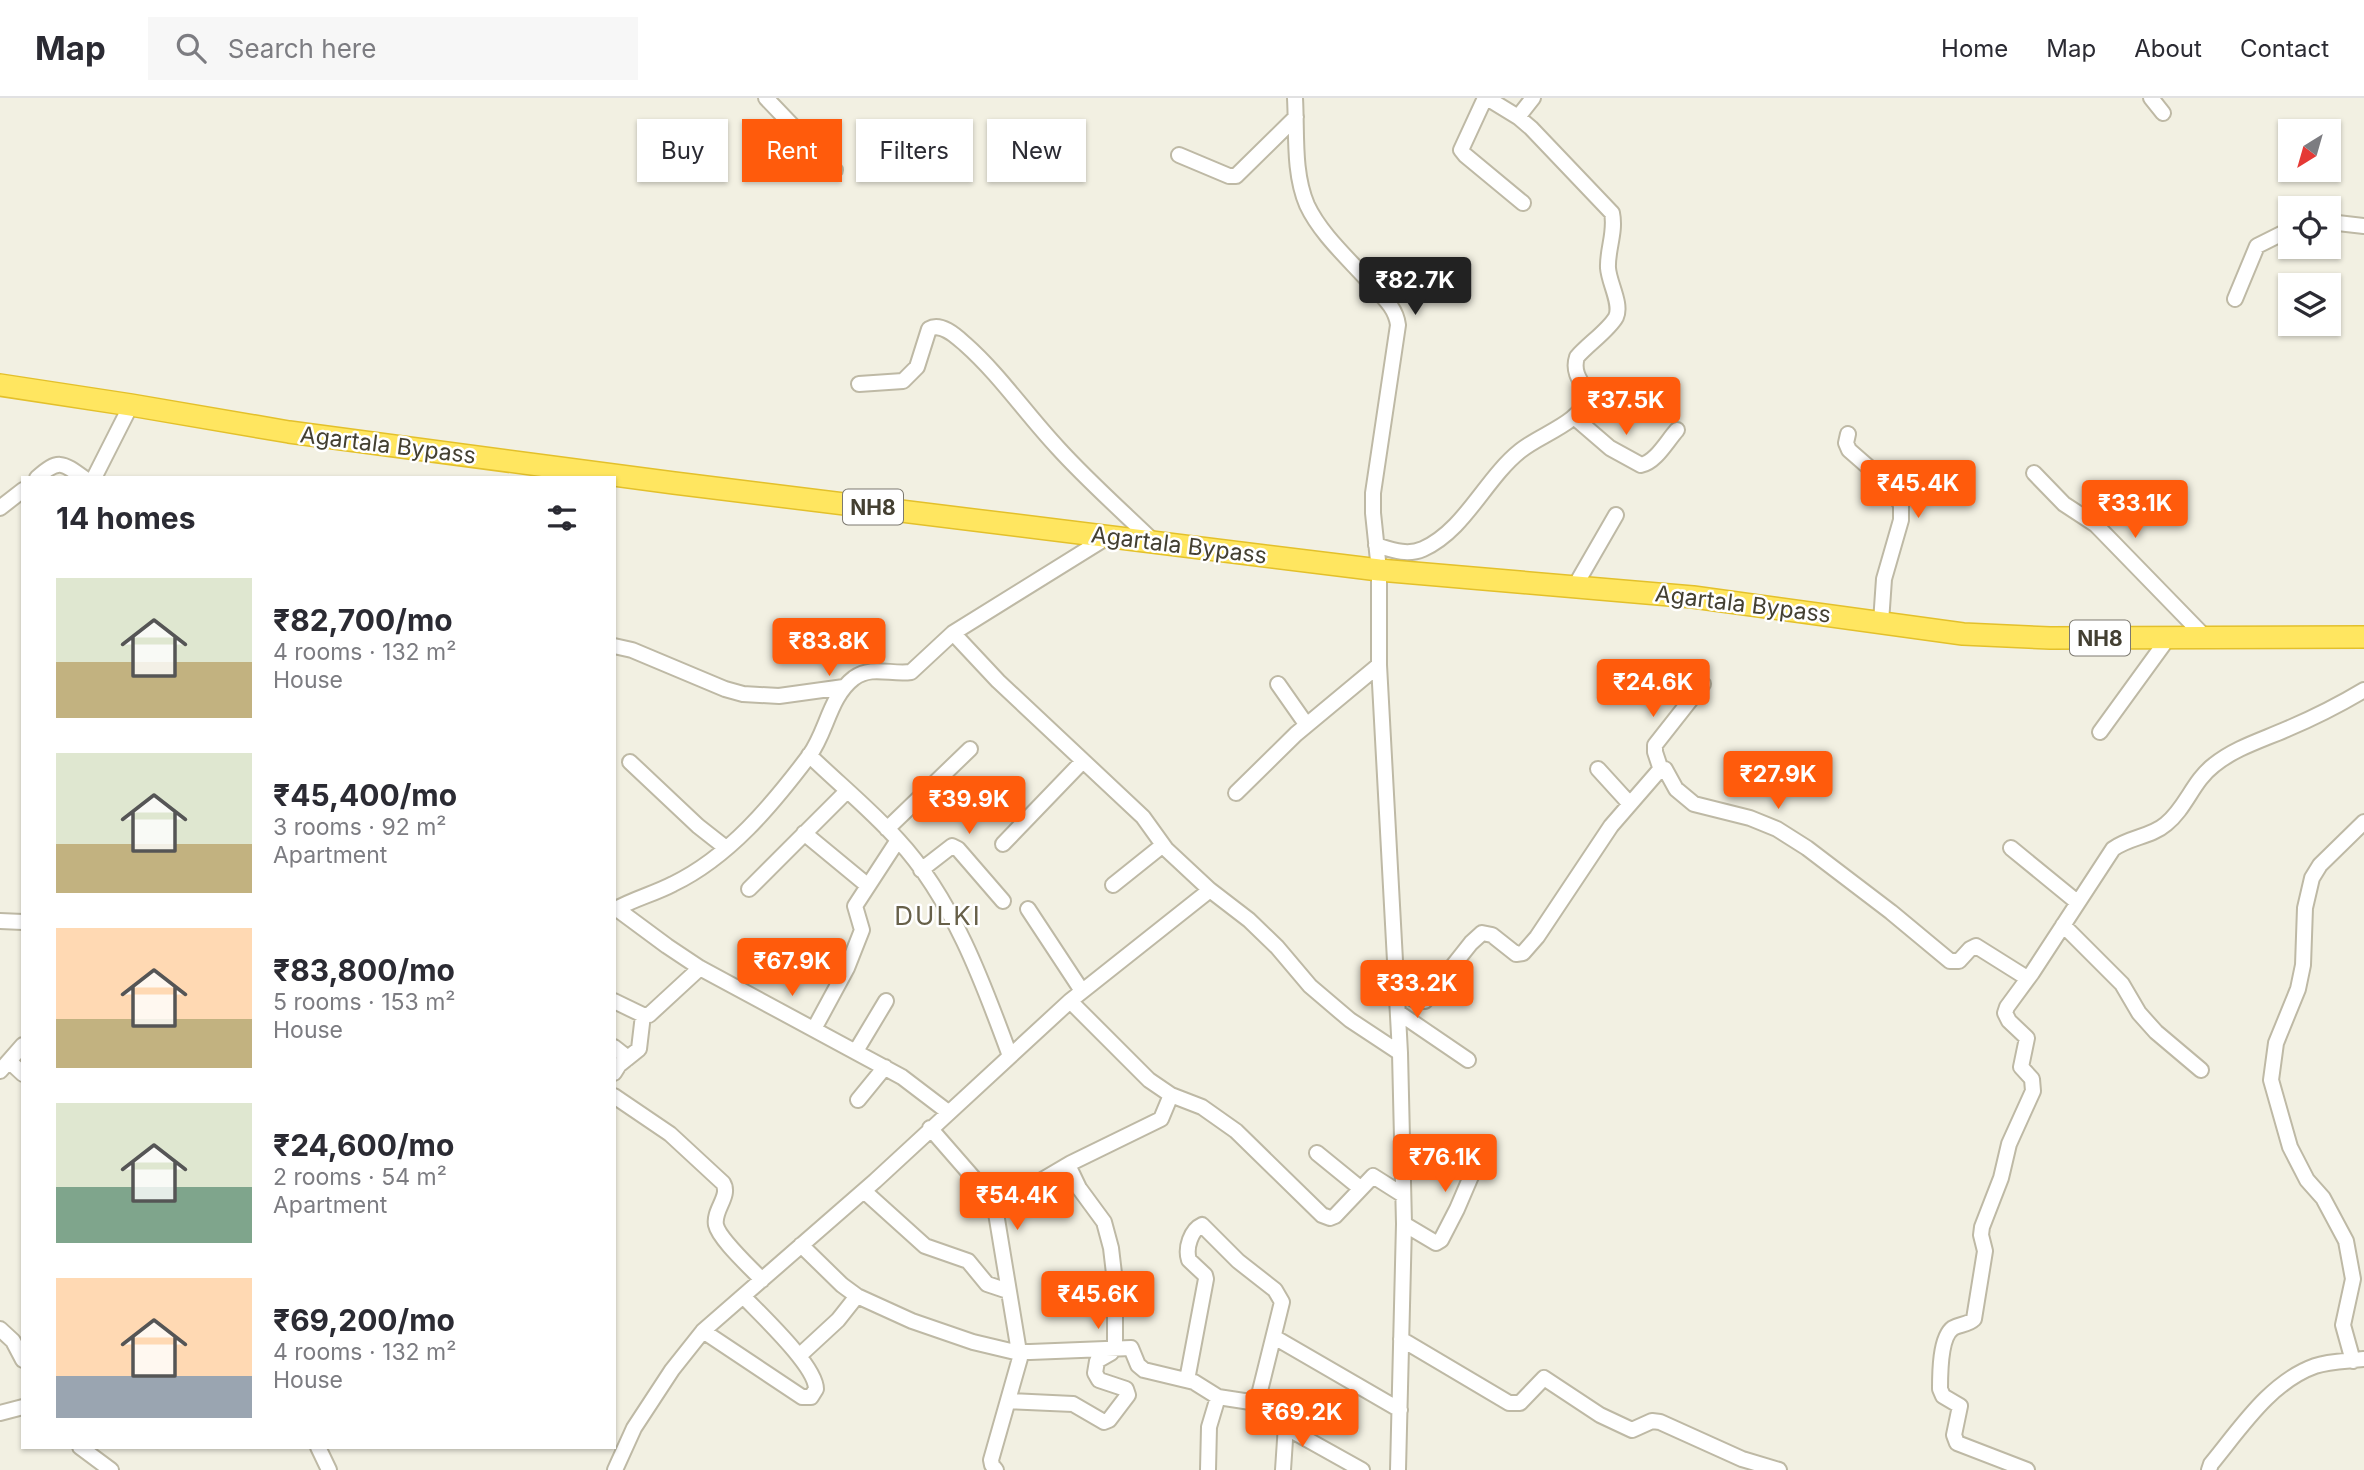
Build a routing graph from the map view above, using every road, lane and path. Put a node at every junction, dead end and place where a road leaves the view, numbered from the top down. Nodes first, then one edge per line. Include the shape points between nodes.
1 (766, 98) edge
2 (1295, 98) edge
3 (1486, 98) edge
4 (1533, 98) edge
5 (2151, 98) edge
6 (2163, 113) dead end
7 (1296, 117) junction
8 (1518, 117) junction
9 (786, 119) edge
10 (1180, 156) dead end
11 (1523, 204) dead end
12 (2341, 223) edge
13 (2364, 226) edge
14 (2278, 236) edge
15 (2235, 299) dead end
16 (859, 384) dead end
17 (0, 385) edge
18 (131, 405) junction
19 (1574, 417) junction
20 (1677, 430) dead end
21 (1848, 434) dead end
22 (2034, 473) dead end
23 (39, 476) edge
24 (81, 476) edge
25 (95, 476) edge
26 (21, 492) edge
27 (0, 508) edge
28 (1616, 515) dead end
29 (1109, 536) junction
30 (1154, 542) junction
31 (1376, 545) junction
32 (1380, 570) junction
33 (1575, 586) junction
34 (1881, 622) junction
35 (953, 633) junction
36 (2169, 637) junction
37 (2205, 637) junction
38 (2364, 637) edge
39 (616, 646) edge
40 (1379, 665) junction
41 (1278, 684) dead end
42 (1703, 684) dead end
43 (844, 687) junction
44 (2364, 690) edge
45 (1306, 724) junction
46 (2100, 732) dead end
47 (970, 749) dead end
48 (809, 755) junction
49 (1083, 761) junction
50 (630, 762) dead end
51 (1598, 769) dead end
52 (1661, 769) junction
53 (847, 791) junction
54 (1236, 793) dead end
55 (1629, 803) junction
56 (2364, 822) edge
57 (887, 829) junction
58 (804, 833) junction
59 (898, 840) junction
60 (1003, 844) dead end
61 (1163, 845) junction
62 (726, 848) junction
63 (2011, 848) dead end
64 (921, 870) junction
65 (867, 885) junction
66 (1113, 885) dead end
67 (749, 889) dead end
68 (1210, 890) junction
69 (1003, 901) dead end
70 (2077, 902) junction
71 (616, 909) edge
72 (1028, 909) dead end
73 (0, 921) edge
74 (21, 922) edge
75 (2063, 925) junction
76 (700, 968) junction
77 (2027, 978) junction
78 (1397, 990) junction
79 (1082, 991) junction
80 (886, 1001) dead end
81 (1070, 1001) junction
82 (616, 1002) edge
83 (1399, 1013) junction
84 (643, 1015) junction
85 (814, 1029) junction
86 (21, 1047) edge
87 (616, 1049) edge
88 (856, 1051) junction
89 (1400, 1053) junction
90 (1010, 1056) junction
91 (628, 1058) junction
92 (1468, 1060) dead end
93 (5, 1066) edge
94 (885, 1067) junction
95 (616, 1070) edge
96 (2201, 1070) dead end
97 (21, 1073) edge
98 (1171, 1095) junction
99 (616, 1097) edge
100 (858, 1100) dead end
101 (948, 1112) junction
102 (930, 1128) junction
103 (1317, 1153) dead end
104 (1481, 1153) dead end
105 (1068, 1165) junction
106 (1360, 1188) junction
107 (864, 1191) junction
108 (1404, 1195) junction
109 (998, 1206) junction
110 (1404, 1224) junction
111 (802, 1245) junction
112 (762, 1280) junction
113 (1008, 1291) junction
114 (743, 1296) junction
115 (858, 1296) junction
116 (0, 1330) edge
117 (703, 1331) junction
118 (1274, 1337) junction
119 (1401, 1339) junction
120 (1115, 1348) junction
121 (1019, 1352) junction
122 (21, 1356) edge
123 (799, 1356) junction
124 (2359, 1360) edge
125 (1187, 1380) junction
126 (1217, 1397) junction
127 (1008, 1401) junction
128 (1257, 1403) junction
129 (21, 1408) edge
130 (1400, 1410) junction
131 (0, 1413) edge
132 (1286, 1426) junction
133 (83, 1449) edge
134 (319, 1449) edge
135 (991, 1467) edge
136 (324, 1468) edge
137 (111, 1470) edge
138 (615, 1470) edge
139 (1208, 1470) edge
140 (1283, 1470) edge
141 (1362, 1470) edge
142 (1398, 1470) edge
143 (1779, 1470) edge
144 (2027, 1470) edge
145 (2209, 1470) edge

1 - 9 street
2 - 7 street
3 - 8 street
3 - 11 street via 1461,150
4 - 8 street
5 - 6 street
7 - 10 street via 1236,176
7 - 31 street via 1297,163 1307,204 1321,228 1397,317 1373,493
8 - 19 street via 1612,213 1614,222 1608,268 1618,306 1616,316 1577,357 1574,366 1589,395
12 - 13 street
14 - 15 street via 2257,246
16 - 30 street via 902,381 918,367 929,329 940,327 965,344 1058,449
17 - 18 highway, Agartala Bypass / NH8
18 - 25 street
18 - 29 highway, Agartala Bypass / NH8 via 289,432
19 - 20 street via 1610,448 1641,465 1654,458
19 - 31 street via 1519,452 1436,542 1415,552
21 - 34 street via 1849,450 1889,485 1900,505 1901,520 1884,579
22 - 37 street via 2064,504 2096,526
23 - 24 street via 57,464
26 - 27 street
28 - 33 street
29 - 30 highway, Agartala Bypass / NH8
29 - 35 street
30 - 32 highway, Agartala Bypass / NH8
31 - 32 street
32 - 33 highway, Agartala Bypass / NH8
32 - 40 street
33 - 34 highway, Agartala Bypass / NH8
34 - 36 highway, Agartala Bypass / NH8 via 1990,636
35 - 43 street via 911,673 868,671
35 - 49 street
36 - 37 highway, Agartala Bypass / NH8
36 - 46 street
37 - 38 highway, Agartala Bypass / NH8
39 - 43 street via 743,694 779,696
40 - 45 street
40 - 78 street
41 - 45 street
42 - 52 street via 1655,744
43 - 48 street
44 - 70 street via 2212,766 2166,824 2113,849
45 - 54 street
47 - 57 street
48 - 53 street
48 - 62 street
49 - 60 street
49 - 61 street via 1143,817
50 - 62 street
51 - 55 street
52 - 55 street
52 - 77 street via 1694,804 1750,818 1807,848 1950,961 1959,961 1976,946
53 - 57 street
53 - 58 street
55 - 78 street via 1523,953 1516,954 1492,935 1482,933 1425,1001
56 - 124 street via 2312,878 2305,908 2303,965 2276,1044 2271,1080 2290,1146 2346,1241 2353,1279 2343,1325
57 - 59 street
58 - 65 street
58 - 67 street
59 - 64 street
59 - 65 street
61 - 66 street
61 - 68 street
62 - 71 street via 674,884
63 - 70 street
64 - 69 street via 952,846
64 - 90 street via 968,951
65 - 85 street via 855,906 862,930
68 - 79 street
68 - 89 street via 1249,920 1310,986
70 - 75 street
71 - 76 street
72 - 79 street
73 - 74 street
75 - 77 street
75 - 96 street via 2122,984 2156,1032
76 - 84 street via 654,1012
76 - 85 street
77 - 144 street via 2005,1013 2026,1038 2021,1067 2032,1079 2033,1091 2009,1144 1982,1227 1985,1251 1974,1319 1956,1326 1946,1338 1940,1389 1959,1405 1957,1443
78 - 83 street
79 - 81 street
80 - 88 street
81 - 90 street
81 - 98 street via 1149,1080
82 - 84 street
83 - 89 street
83 - 92 street
84 - 91 street via 639,1049
85 - 88 street
86 - 93 street
87 - 91 street
88 - 94 street
89 - 108 street
90 - 101 street
91 - 95 street
93 - 97 street
94 - 100 street
94 - 101 street
98 - 105 street via 1161,1119
98 - 106 street via 1202,1107 1236,1131 1322,1215 1335,1216
99 - 112 street via 670,1134 723,1183 717,1228
101 - 102 street
102 - 107 street
102 - 109 street
103 - 106 street
104 - 110 street via 1441,1240 1428,1240
105 - 109 street
105 - 120 street via 1104,1222 1111,1248
106 - 108 street via 1373,1176
107 - 111 street
107 - 113 street via 925,1246 968,1261 987,1284
108 - 110 street
109 - 113 street
110 - 119 street
111 - 112 street
111 - 115 street
112 - 114 street
113 - 121 street
114 - 117 street
114 - 123 street
115 - 121 street via 921,1325
115 - 123 street
116 - 122 street
117 - 123 street via 807,1398 814,1394 816,1383
117 - 138 street via 634,1428
118 - 125 street via 1280,1295 1205,1226 1199,1226 1187,1254 1206,1279
118 - 128 street
118 - 130 street
119 - 130 street
119 - 143 street via 1509,1403 1520,1403 1544,1378 1632,1430 1660,1422 1742,1459
120 - 121 street
120 - 125 street via 1131,1348 1144,1370
120 - 127 street via 1095,1365 1100,1380 1128,1391 1109,1420 1100,1421 1066,1403
121 - 127 street
124 - 145 street via 2317,1365 2296,1374 2247,1422
125 - 126 street
126 - 128 street
126 - 139 street via 1209,1427
127 - 135 street
128 - 132 street
129 - 131 street
130 - 142 street
132 - 140 street
132 - 141 street
133 - 137 street
134 - 136 street

